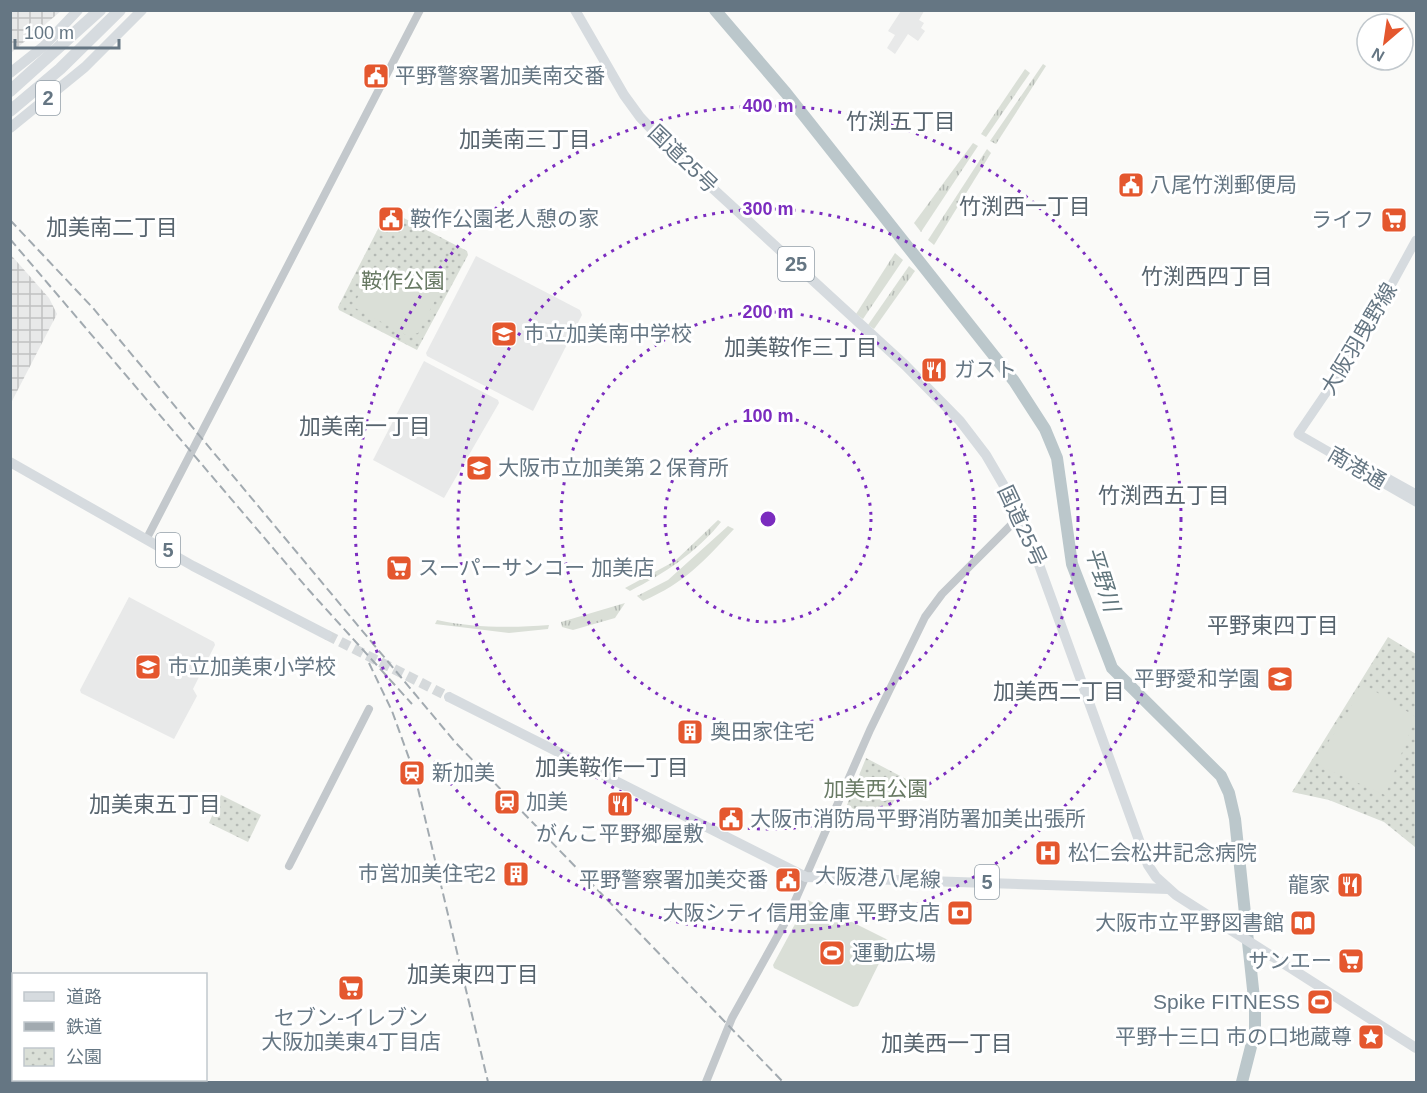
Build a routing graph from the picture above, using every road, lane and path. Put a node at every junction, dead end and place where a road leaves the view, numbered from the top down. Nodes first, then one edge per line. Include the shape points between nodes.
1 (78, 10) edge
2 (100, 10) edge
3 (120, 10) edge
4 (142, 10) edge
5 (420, 10) edge
6 (575, 10) edge
7 (10, 73) edge
8 (10, 92) edge
9 (10, 111) edge
10 (10, 130) edge
11 (1416, 240) edge
12 (1300, 431) junction
13 (10, 462) edge
14 (1416, 494) edge
15 (1416, 502) edge
16 (1022, 516) junction
17 (147, 538) junction
18 (327, 635) tunnel mouth
19 (449, 697) tunnel mouth
20 (369, 709) dead end
21 (289, 866) dead end
22 (806, 877) junction
23 (1168, 889) junction
24 (1416, 1047) edge
25 (706, 1083) edge

1 - 7 main road, 2
2 - 8 highway
3 - 9 highway
4 - 10 main road, 2 via 85,67
5 - 17 street
6 - 16 main road, 国道25号 / 25 via 640,117 940,399 986,455
11 - 12 main road, 大阪羽曳野線 via 1358,346
12 - 14 main road, 南港通
12 - 15 main road, 南港通
13 - 17 main road, 5
16 - 22 street via 942,594 925,617
16 - 23 main road, 国道25号 / 25 via 1148,865
17 - 18 main road, 5
19 - 22 main road, 大阪港八尾線 / 5
20 - 21 street
22 - 23 main road, 大阪港八尾線 / 5
22 - 25 street via 732,1018
23 - 24 main road, 国道25号 / 25

